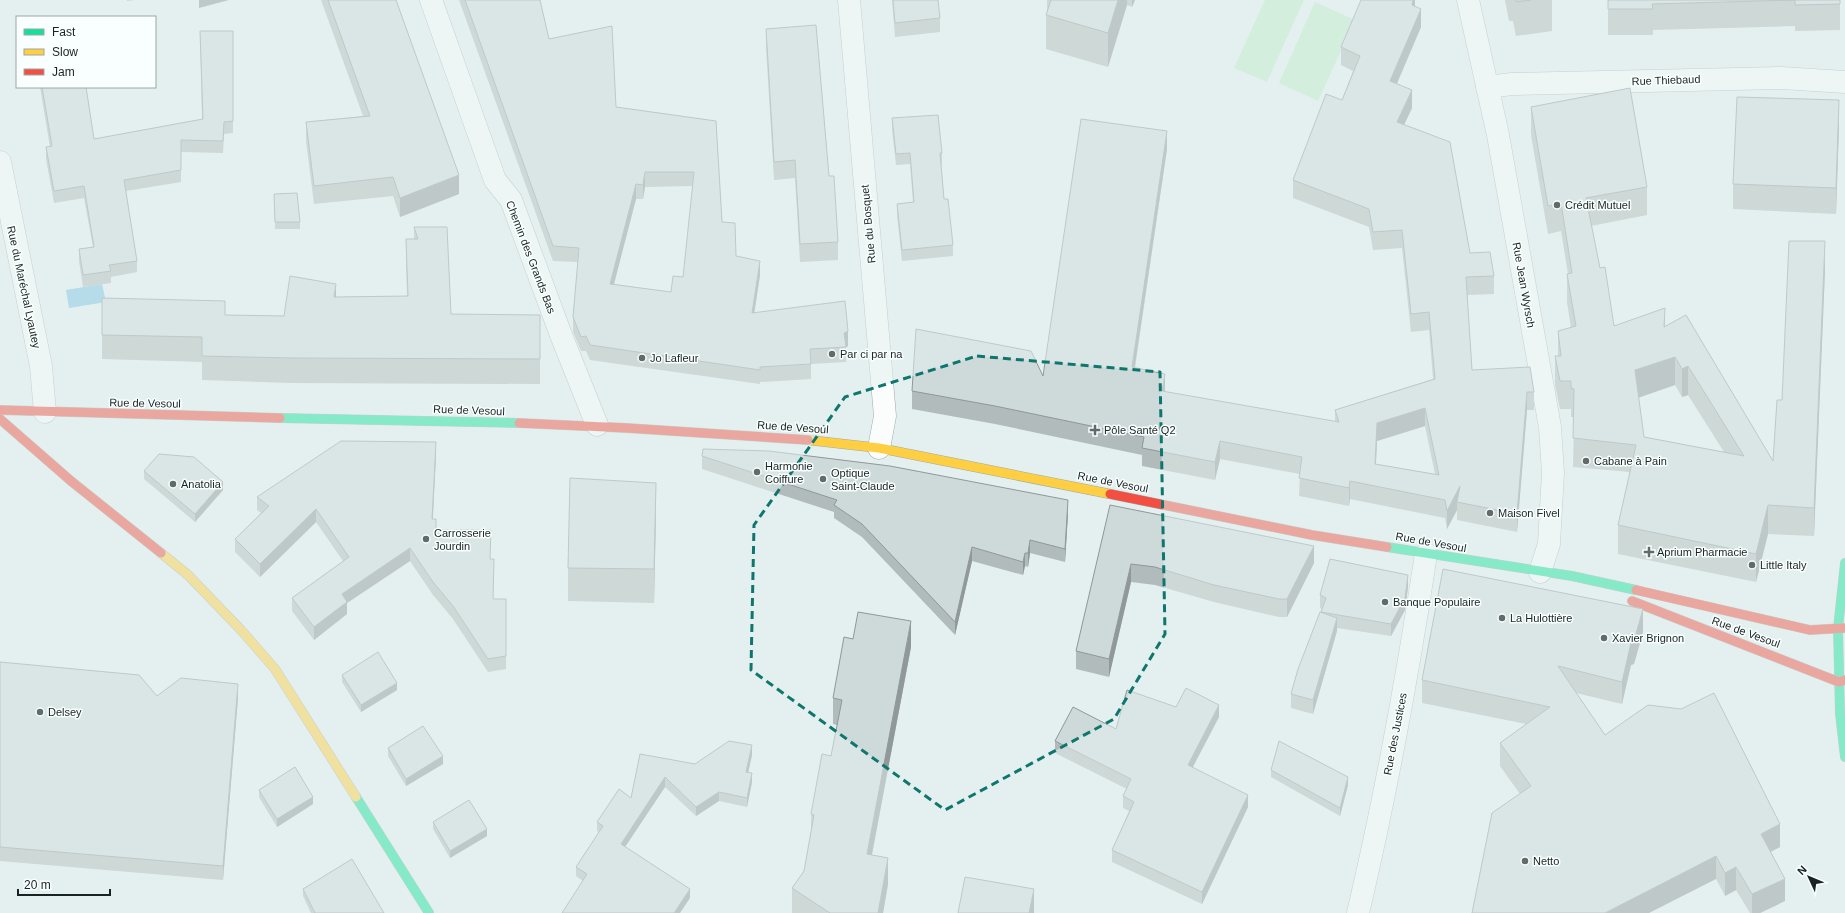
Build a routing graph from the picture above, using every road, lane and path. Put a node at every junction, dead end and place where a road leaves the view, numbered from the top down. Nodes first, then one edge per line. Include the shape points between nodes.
1 (431, 0) edge
2 (849, 0) edge
3 (1468, 0) edge
4 (1845, 82) edge
5 (1487, 87) junction
6 (0, 162) edge
7 (0, 410) edge
8 (45, 412) junction
9 (0, 419) edge
10 (598, 425) junction
11 (879, 448) junction
12 (1426, 554) junction
13 (1845, 563) edge
14 (1540, 572) junction
15 (1572, 576) junction
16 (1842, 628) edge
17 (1842, 681) edge
18 (1845, 757) edge
19 (429, 913) edge
20 (1358, 913) edge

1 - 10 street, Chemin des Grands Bas via 495,180 511,200 561,335
2 - 11 street, Rue du Bosquet via 885,416
3 - 5 street, Rue Jean Wyrsch
4 - 5 street, Rue Thiebaud via 1782,78 1697,79 1512,84
5 - 14 street, Rue Jean Wyrsch via 1498,135 1550,428 1553,473 1549,544
6 - 8 street, Rue du Maréchal Lyautey via 41,366
7 - 8 main road, Rue de Vesoul
8 - 10 main road, Rue de Vesoul
9 - 19 main road via 71,482 188,575 275,669
10 - 11 main road, Rue de Vesoul via 831,441
11 - 12 main road, Rue de Vesoul via 1312,535
12 - 14 main road, Rue de Vesoul
12 - 20 street, Rue des Justices via 1410,659 1375,842
13 - 16 main road
14 - 15 main road, Rue de Vesoul
15 - 16 main road, Rue de Vesoul via 1810,630
15 - 17 main road, Rue de Vesoul via 1694,626
16 - 17 main road
17 - 18 main road via 1840,714

